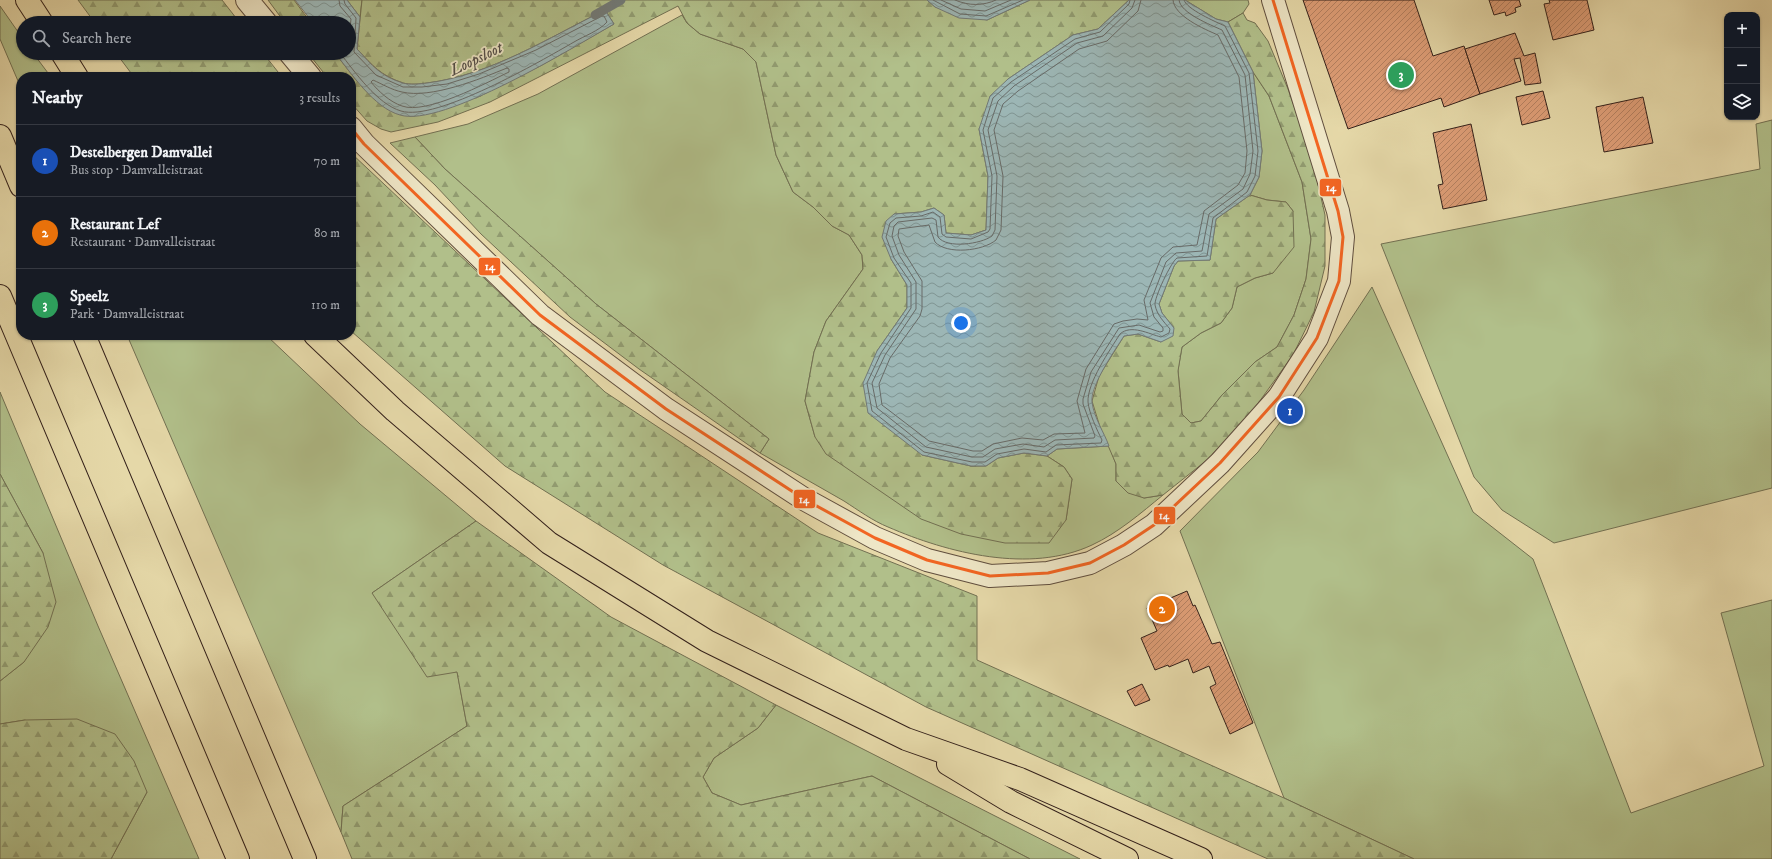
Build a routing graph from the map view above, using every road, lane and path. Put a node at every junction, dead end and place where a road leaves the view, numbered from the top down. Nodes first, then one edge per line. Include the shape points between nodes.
1 (27, 0) edge
2 (247, 0) edge
3 (1273, 0) edge
4 (37, 16) edge
5 (260, 16) edge
6 (66, 60) edge
7 (296, 60) edge
8 (74, 72) edge
9 (306, 72) edge
10 (356, 134) edge
11 (0, 136) edge
12 (16, 174) edge
13 (0, 296) edge
14 (16, 334) edge
15 (19, 340) edge
16 (86, 340) edge
17 (320, 340) edge
18 (906, 739) junction
19 (238, 859) edge
20 (305, 859) edge
21 (1127, 859) edge
22 (1201, 859) edge

1 - 4 highway
2 - 5 street
3 - 10 street via 1342,231 1339,281 1330,309 1318,338 1279,397 1220,463 1154,525 1090,563 1048,573 990,576 927,560 875,538 804,499 666,409 540,315
6 - 8 highway
7 - 9 street
11 - 12 highway
13 - 14 highway
15 - 19 highway
16 - 20 highway
17 - 18 highway via 395,411 550,543 707,640
18 - 21 highway via 1012,802
18 - 22 highway via 1020,779

